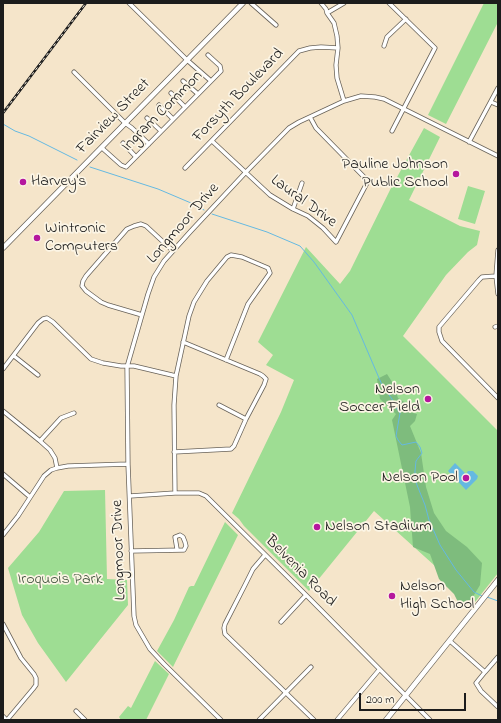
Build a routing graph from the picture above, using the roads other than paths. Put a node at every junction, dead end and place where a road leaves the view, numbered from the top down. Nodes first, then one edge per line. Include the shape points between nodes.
1 (129, 3) edge
2 (243, 3) edge
3 (251, 3) edge
4 (321, 3) edge
5 (344, 3) edge
6 (389, 3) edge
7 (327, 13) junction
8 (406, 19) junction
9 (276, 25) dead end
10 (384, 46) dead end
11 (338, 48) junction
12 (208, 55) dead end
13 (187, 60) junction
14 (74, 72) dead end
15 (183, 81) dead end
16 (211, 81) junction
17 (498, 88) edge
18 (171, 92) dead end
19 (198, 94) junction
20 (344, 101) junction
21 (491, 102) junction
22 (159, 105) dead end
23 (498, 105) edge
24 (186, 107) junction
25 (404, 108) junction
26 (310, 117) junction
27 (147, 118) dead end
28 (173, 119) junction
29 (125, 123) junction
30 (161, 131) junction
31 (392, 131) dead end
32 (212, 141) junction
33 (469, 142) junction
34 (123, 143) dead end
35 (149, 144) junction
36 (102, 148) junction
37 (498, 156) edge
38 (136, 157) junction
39 (185, 168) dead end
40 (246, 172) junction
41 (302, 183) dead end
42 (293, 209) junction
43 (3, 248) edge
44 (498, 250) edge
45 (173, 252) junction
46 (496, 276) junction
47 (498, 294) edge
48 (142, 315) junction
49 (183, 342) junction
50 (14, 356) junction
51 (226, 360) junction
52 (127, 366) junction
53 (3, 369) edge
54 (38, 375) dead end
55 (176, 376) junction
56 (498, 398) edge
57 (219, 405) dead end
58 (3, 412) edge
59 (74, 413) dead end
60 (246, 419) junction
61 (40, 441) junction
62 (174, 452) junction
63 (128, 464) junction
64 (57, 468) junction
65 (3, 474) edge
66 (175, 493) junction
67 (130, 496) junction
68 (30, 498) junction
69 (3, 535) edge
70 (177, 549) dead end
71 (131, 551) junction
72 (265, 555) junction
73 (498, 580) edge
74 (306, 595) junction
75 (281, 622) dead end
76 (3, 626) edge
77 (450, 641) junction
78 (498, 657) edge
79 (311, 667) dead end
80 (379, 670) junction
81 (485, 672) junction
82 (286, 692) junction
83 (406, 695) junction
84 (498, 707) edge
85 (76, 711) dead end
86 (3, 717) edge
87 (7, 720) edge
88 (85, 720) edge
89 (221, 720) edge
90 (259, 720) edge
91 (314, 720) edge
92 (337, 720) edge
93 (386, 720) edge
94 (430, 720) edge

1 - 13 street
2 - 13 main road, Fairview Street
3 - 9 street
4 - 7 street
5 - 7 street
6 - 8 street
7 - 11 street via 334,23
8 - 10 street via 387,37
8 - 25 street via 436,48
11 - 20 street via 337,78
11 - 32 street, Forsyth Boulevard via 320,47 299,51
12 - 16 street, Ingram Common via 221,69
13 - 16 street
13 - 29 main road, Fairview Street
14 - 29 street
15 - 19 street
16 - 19 street, Ingram Common
17 - 21 street
18 - 24 street
19 - 24 street, Ingram Common
20 - 25 street, Longmoor Drive via 361,96 375,97
20 - 26 street, Longmoor Drive
21 - 23 street
21 - 33 street
22 - 28 street
24 - 28 street, Ingram Common
25 - 31 street
25 - 33 street, Longmoor Drive
26 - 40 street, Longmoor Drive via 290,128
26 - 42 street, Laural Drive via 316,128 368,180 336,242 308,216
27 - 30 street
28 - 30 street, Ingram Common
29 - 35 street
29 - 36 main road, Fairview Street
30 - 35 street, Ingram Common
32 - 39 street, Forsyth Boulevard
32 - 40 street, Laural Drive
33 - 37 street, Longmoor Drive
34 - 38 street
35 - 38 street, Ingram Common
36 - 38 street, Ingram Common via 122,166 126,167
36 - 43 main road, Fairview Street
40 - 42 street, Laural Drive via 270,195
40 - 45 street, Longmoor Drive
41 - 42 street
44 - 46 street
45 - 48 street, Longmoor Drive via 154,277
45 - 48 street via 146,226 140,224 127,230 83,281 82,286 86,291 101,302
46 - 47 street
46 - 56 street via 482,277 439,327 439,332 442,341
48 - 52 street, Longmoor Drive
49 - 51 street
49 - 51 street via 194,302 207,281 228,257 242,257 268,268 270,273 248,304
49 - 55 street
50 - 52 street via 38,323 47,318 91,359
50 - 53 street
50 - 54 street
51 - 60 street via 266,379
52 - 55 street
52 - 63 street, Longmoor Drive
55 - 62 street
57 - 60 street
58 - 61 street
59 - 61 street via 61,418
60 - 62 street via 231,449
61 - 64 street via 50,450
62 - 66 street
63 - 64 street
63 - 67 street, Longmoor Drive
64 - 68 street via 44,476
65 - 68 street
66 - 67 street, Belvenia Road
66 - 72 street, Belvenia Road via 198,493 206,496
67 - 71 street, Longmoor Drive
68 - 69 street
70 - 71 street
71 - 89 street, Longmoor Drive via 136,625 150,649
72 - 74 street, Belvenia Road
72 - 82 street via 253,569 224,628 225,634
73 - 77 main road
74 - 75 street
74 - 80 street, Belvenia Road
76 - 87 street via 36,678 36,685
77 - 81 street
77 - 83 main road
78 - 81 street
79 - 82 street
80 - 83 street, Belvenia Road
80 - 92 street
81 - 84 street via 476,684
82 - 90 street
82 - 91 street
83 - 93 main road
83 - 94 street, Belvenia Road
85 - 88 street
86 - 87 main road

